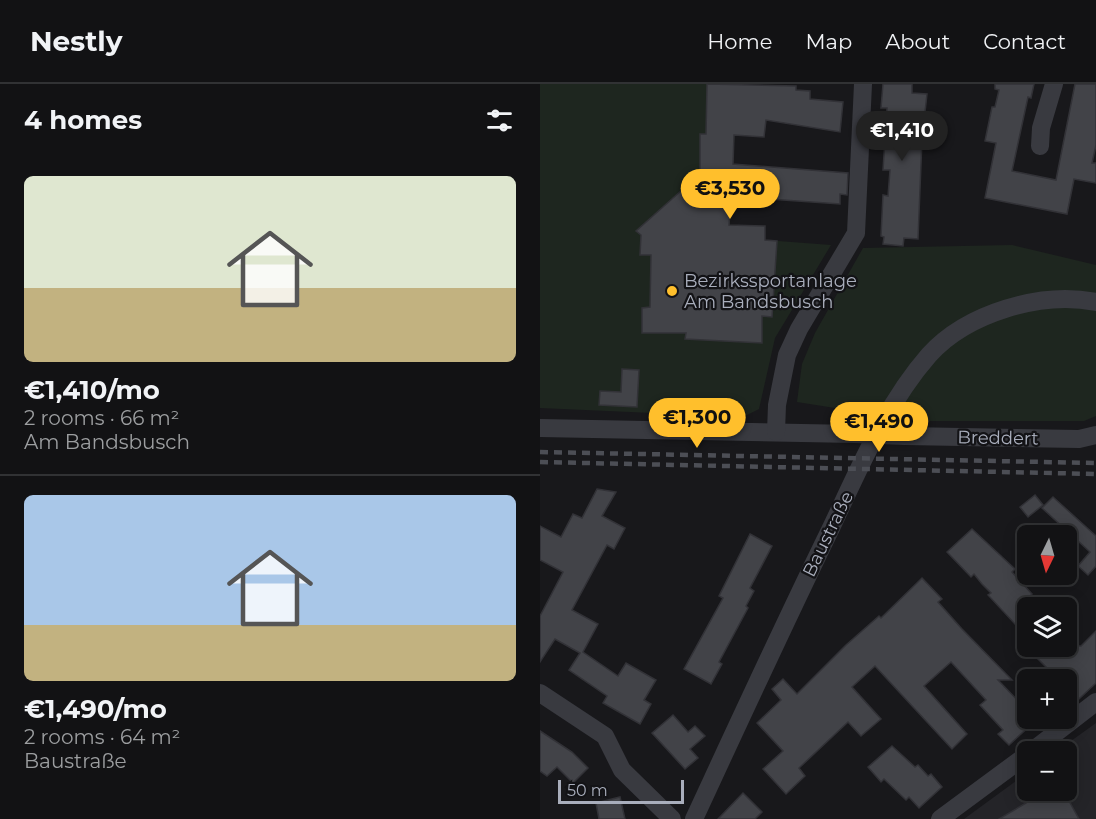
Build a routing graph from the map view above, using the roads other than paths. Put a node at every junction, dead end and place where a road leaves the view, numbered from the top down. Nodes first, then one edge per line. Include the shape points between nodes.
1 (863, 84) edge
2 (1054, 84) edge
3 (1040, 146) dead end
4 (1096, 302) edge
5 (540, 428) edge
6 (776, 432) junction
7 (1096, 435) edge
8 (540, 693) edge
9 (1096, 702) edge
10 (1045, 741) edge
11 (1017, 762) edge
12 (672, 819) edge
13 (694, 819) edge
14 (940, 819) edge

1 - 6 street via 856,233 787,355
2 - 3 street
4 - 13 street, Baustraße via 1023,304 962,329 930,354 888,415 856,477
5 - 6 street, Breddert
6 - 7 street, Breddert, bridge via 1079,439
8 - 12 street via 605,736 622,770
9 - 10 street
11 - 14 street

